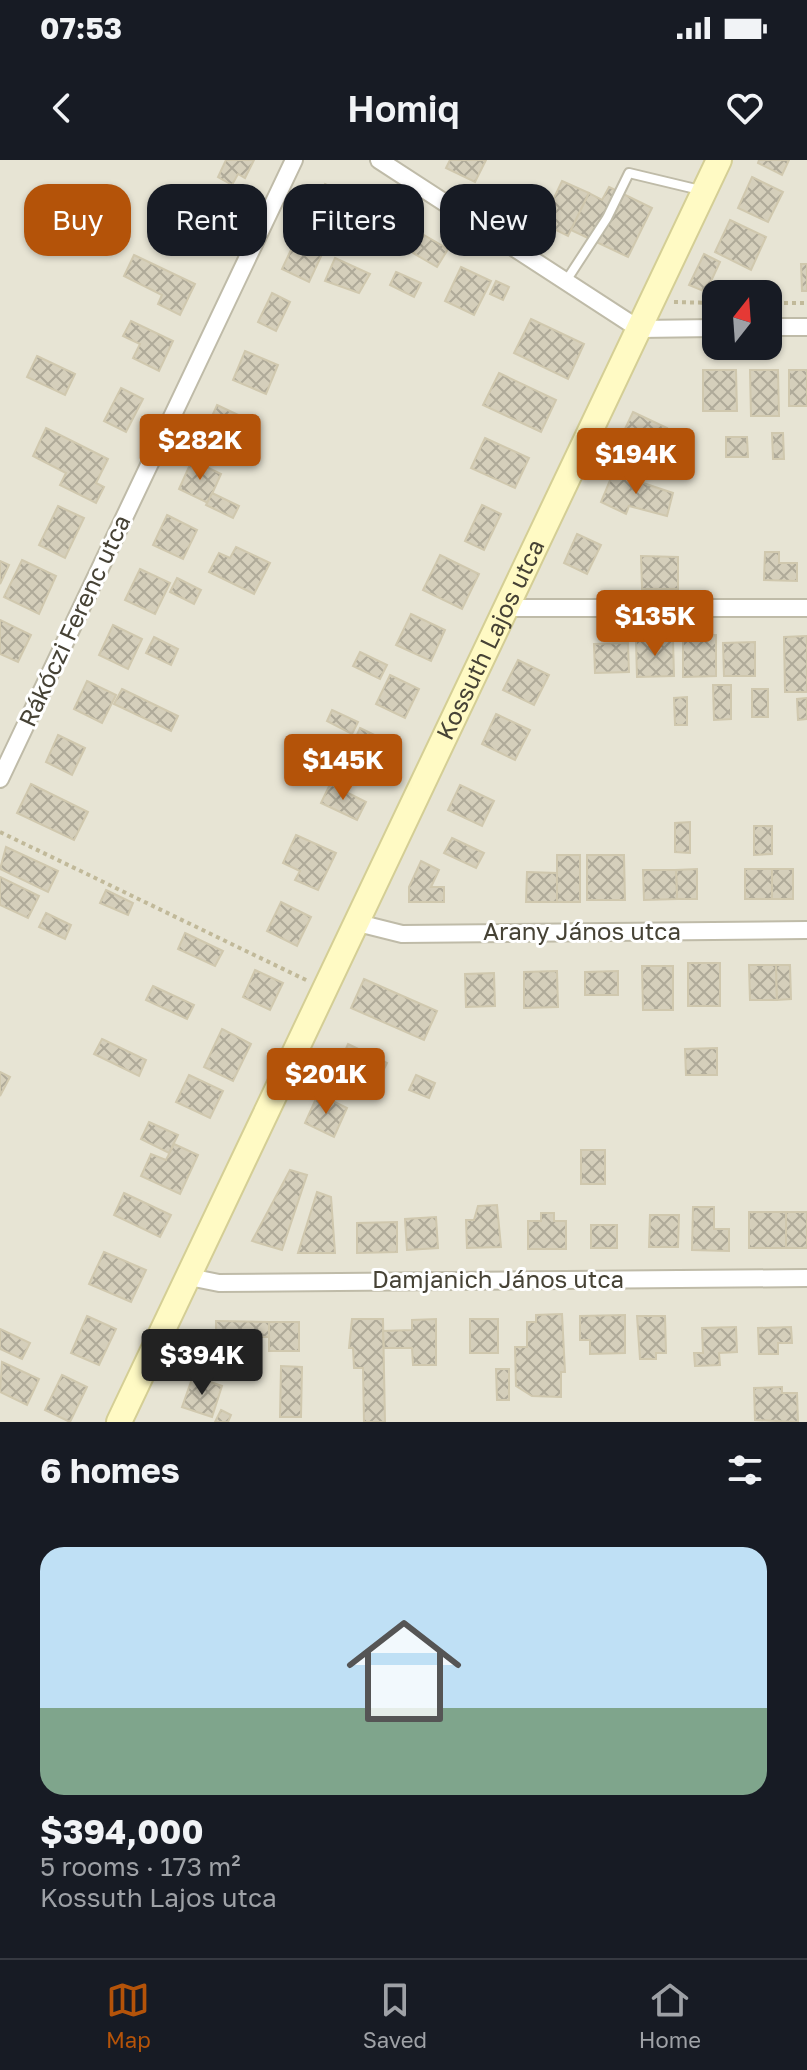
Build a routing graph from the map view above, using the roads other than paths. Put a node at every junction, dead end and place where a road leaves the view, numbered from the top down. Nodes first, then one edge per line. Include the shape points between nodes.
1 (294, 160) edge
2 (379, 160) edge
3 (719, 160) edge
4 (704, 191) junction
5 (566, 281) junction
6 (782, 327) edge
7 (807, 327) edge
8 (702, 328) edge
9 (639, 329) junction
10 (508, 608) junction
11 (807, 608) edge
12 (0, 779) edge
13 (358, 923) junction
14 (807, 930) edge
15 (189, 1277) junction
16 (807, 1278) edge
17 (119, 1422) edge

1 - 12 street, Rákóczi Ferenc utca
2 - 5 street
3 - 4 main road, Kossuth Lajos utca
4 - 5 lane via 629,173
4 - 9 main road, Kossuth Lajos utca
5 - 9 street
6 - 7 street
8 - 9 street
9 - 10 main road, Kossuth Lajos utca
10 - 11 street
10 - 13 main road, Kossuth Lajos utca
13 - 14 street, Arany János utca via 402,934
13 - 15 main road, Kossuth Lajos utca
15 - 16 street, Damjanich János utca via 219,1283
15 - 17 main road, Kossuth Lajos utca

